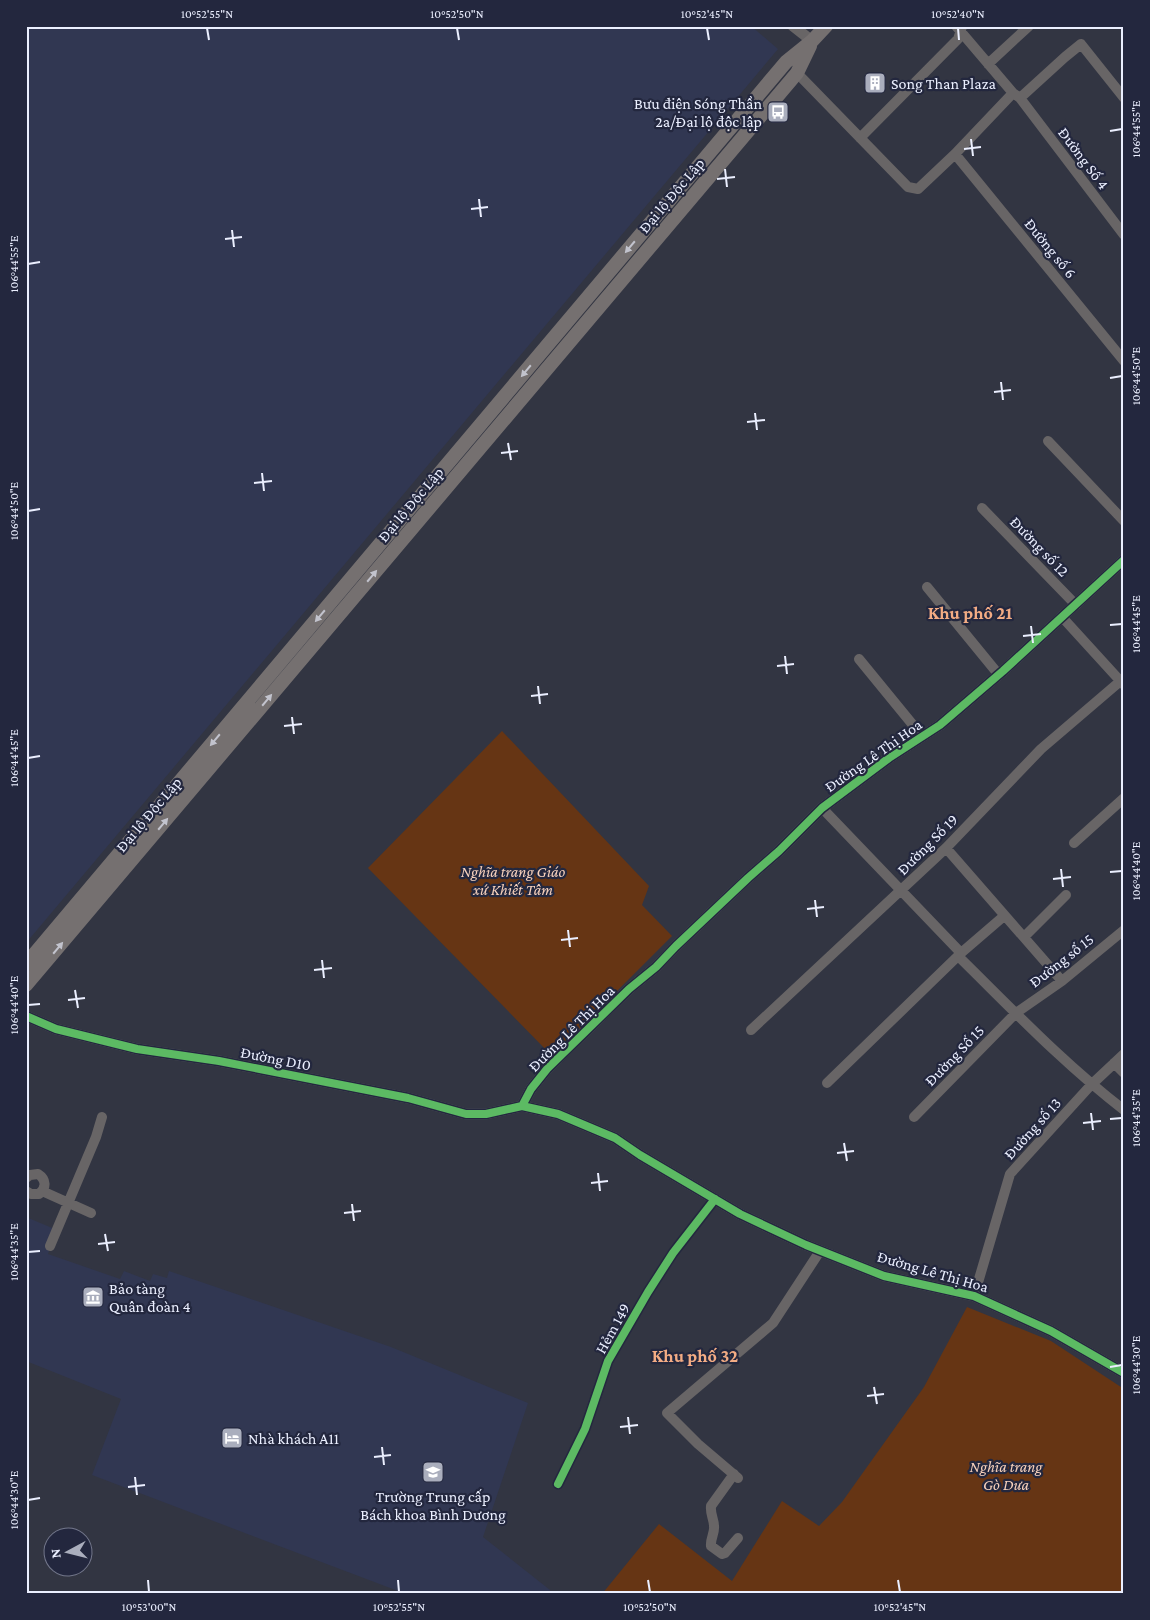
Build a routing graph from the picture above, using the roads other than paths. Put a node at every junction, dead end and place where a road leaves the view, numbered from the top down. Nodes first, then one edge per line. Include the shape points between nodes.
1 (792, 26) edge
2 (826, 26) edge
3 (1029, 26) edge
4 (959, 28) edge
5 (812, 41) junction
6 (988, 64) junction
7 (797, 73) junction
8 (1017, 96) junction
9 (1124, 98) edge
10 (860, 138) junction
11 (955, 154) junction
12 (1124, 235) edge
13 (1124, 361) edge
14 (1048, 441) dead end
15 (982, 508) dead end
16 (1124, 520) edge
17 (1124, 560) edge
18 (927, 587) dead end
19 (1076, 604) junction
20 (1062, 618) junction
21 (859, 659) dead end
22 (999, 675) junction
23 (1123, 681) edge
24 (922, 736) junction
25 (1124, 798) edge
26 (822, 808) junction
27 (1074, 844) dead end
28 (946, 848) junction
29 (901, 891) junction
30 (1066, 895) dead end
31 (1004, 916) junction
32 (1124, 930) edge
33 (1024, 937) junction
34 (960, 955) junction
35 (26, 964) edge
36 (1062, 981) junction
37 (26, 986) edge
38 (1016, 1013) junction
39 (26, 1016) edge
40 (751, 1030) dead end
41 (1124, 1054) edge
42 (1114, 1063) junction
43 (1124, 1073) edge
44 (827, 1083) dead end
45 (1091, 1085) junction
46 (522, 1106) junction
47 (1124, 1110) edge
48 (102, 1117) dead end
49 (914, 1117) dead end
50 (26, 1178) edge
51 (26, 1191) edge
52 (42, 1191) junction
53 (715, 1200) junction
54 (68, 1203) junction
55 (91, 1213) dead end
56 (50, 1246) dead end
57 (820, 1251) junction
58 (974, 1296) junction
59 (1124, 1373) edge
60 (558, 1484) dead end
61 (738, 1538) dead end

1 - 5 street
2 - 5 main road, Đại lộ Độc Lập
3 - 6 street
4 - 6 street, Đường Số 4
4 - 10 street via 958,39
5 - 7 main road, Đại lộ Độc Lập
5 -> 35 main road, Đại lộ Độc Lập via 786,62
6 - 8 street, Đường Số 4
7 - 10 street
37 -> 7 main road, Đại lộ Độc Lập
8 - 9 street via 1081,44
8 - 11 street
8 - 12 street, Đường Số 4
10 - 11 street via 908,186 918,189
11 - 13 street, Đường số 6
14 - 16 street
15 - 19 street, Đường số 12
17 - 19 street, Đường Lê Thị Hoa
18 - 22 street
19 - 20 street, Đường Lê Thị Hoa
20 - 22 street, Đường Lê Thị Hoa
20 - 23 street
21 - 24 street
22 - 24 street, Đường Lê Thị Hoa via 940,725
23 - 28 street, Đường Số 19 via 1041,749
24 - 26 street, Đường Lê Thị Hoa
25 - 27 street
26 - 29 street
26 - 46 street, Đường Lê Thị Hoa via 547,1069
28 - 29 street, Đường Số 19
28 - 31 street
29 - 34 street
29 - 40 street, Đường Số 19
30 - 33 street
31 - 33 street
31 - 34 street
32 - 36 street, Đường số 15
33 - 36 street
34 - 38 street
34 - 44 street
36 - 38 street, Đường số 15
38 - 45 street
38 - 49 street, Đường Số 15
39 - 46 street, Đường D10 via 56,1029 137,1049 219,1061 408,1098 466,1114 486,1114
41 - 42 street, Đường số 13
42 - 43 street
42 - 45 street, Đường số 13
45 - 47 street
45 - 58 street, Đường số 13 via 1010,1174
46 - 53 street, Đường Lê Thị Hoa via 558,1114 615,1138
48 - 54 street
50 - 52 street via 34,1174 42,1176 45,1184
51 - 52 street via 35,1195
52 - 54 street
53 - 57 street, Đường Lê Thị Hoa
53 - 60 street, Hẻm 149 via 673,1253 608,1361 586,1429
54 - 55 street
54 - 56 street
57 - 58 street, Đường Lê Thị Hoa via 884,1276
57 - 61 street via 773,1323 667,1413 736,1476 710,1506 714,1528 711,1546 725,1554
58 - 59 street, Đường Lê Thị Hoa via 1051,1331

